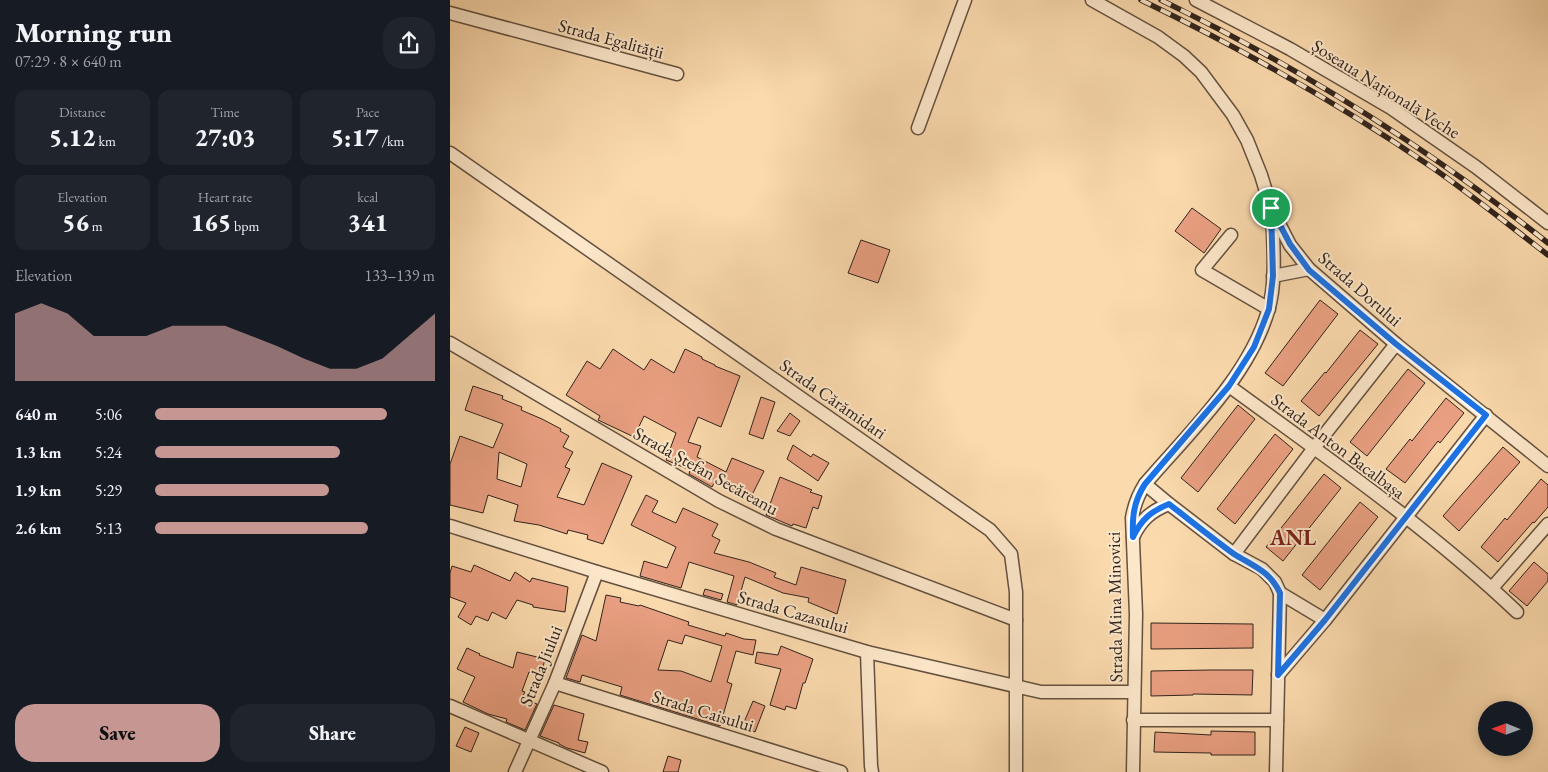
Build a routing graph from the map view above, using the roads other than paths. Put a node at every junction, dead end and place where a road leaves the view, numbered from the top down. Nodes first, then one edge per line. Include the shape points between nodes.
1 (965, 0) edge
2 (1092, 0) edge
3 (1196, 0) edge
4 (450, 13) edge
5 (677, 74) dead end
6 (918, 128) dead end
7 (450, 153) edge
8 (1271, 208) junction
9 (1548, 223) edge
10 (1231, 235) dead end
11 (1309, 270) junction
12 (1273, 276) junction
13 (1269, 309) junction
14 (450, 343) edge
15 (1396, 344) junction
16 (1229, 386) junction
17 (1486, 415) junction
18 (1314, 448) junction
19 (1548, 466) edge
20 (1145, 484) junction
21 (1169, 504) junction
22 (1405, 518) junction
23 (1548, 524) edge
24 (450, 526) edge
25 (1133, 537) junction
26 (1234, 554) junction
27 (597, 572) junction
28 (1492, 588) junction
29 (1280, 593) junction
30 (1517, 612) dead end
31 (1016, 620) junction
32 (1325, 620) junction
33 (867, 652) junction
34 (1278, 675) junction
35 (555, 683) junction
36 (1016, 686) junction
37 (1134, 692) junction
38 (450, 706) edge
39 (1133, 720) junction
40 (1277, 720) junction
41 (529, 740) junction
42 (515, 772) edge
43 (602, 772) edge
44 (841, 772) edge
45 (872, 772) edge
46 (1016, 772) edge
47 (1133, 772) edge
48 (1276, 772) edge

1 - 6 street
2 - 8 street, Strada Dorului via 1158,37 1201,72 1247,140
3 - 9 street, Șoseaua Națională Veche via 1290,49 1391,108 1476,167
4 - 5 street, Strada Egalității
7 - 31 street, Strada Cărămidari via 990,530 1011,554
8 - 11 street, Strada Dorului via 1290,244
8 - 12 street, Strada Mina Minovici
10 - 13 street via 1202,270
11 - 12 street
11 - 15 street, Strada Dorului
12 - 13 street, Strada Mina Minovici
13 - 16 street, Strada Mina Minovici via 1254,347
14 - 31 street, Strada Ștefan Secăreanu via 719,502 776,529
15 - 17 street, Strada Dorului
15 - 18 street
16 - 18 street, Strada Anton Bacalbașa
16 - 20 street, Strada Mina Minovici
17 - 19 street, Strada Dorului
17 - 22 street
18 - 22 street, Strada Anton Bacalbașa
18 - 26 street
20 - 21 street
20 - 25 street, Strada Mina Minovici via 1134,506
21 - 25 street via 1147,516
21 - 26 street
22 - 28 street, Strada Anton Bacalbașa
22 - 32 street
23 - 28 street
24 - 27 street, Strada Cazasului
25 - 37 street, Strada Mina Minovici via 1136,614
26 - 29 street via 1262,570 1275,582
27 - 33 street, Strada Cazasului
27 - 35 street, Strada Jiului
28 - 30 street, Strada Anton Bacalbașa
29 - 32 street
29 - 34 street
31 - 36 street, Strada Cărămidari
32 - 34 street
33 - 36 street, Strada Cazasului
33 - 45 street
34 - 40 street
35 - 41 street, Strada Jiului
35 - 44 street, Strada Caisului
36 - 37 street, Strada Cazasului via 1041,692
36 - 46 street, Strada Cărămidari
37 - 39 street, Strada Mina Minovici
38 - 41 street
39 - 40 street
39 - 47 street, Strada Mina Minovici
40 - 48 street
41 - 42 street, Strada Jiului
41 - 43 street

